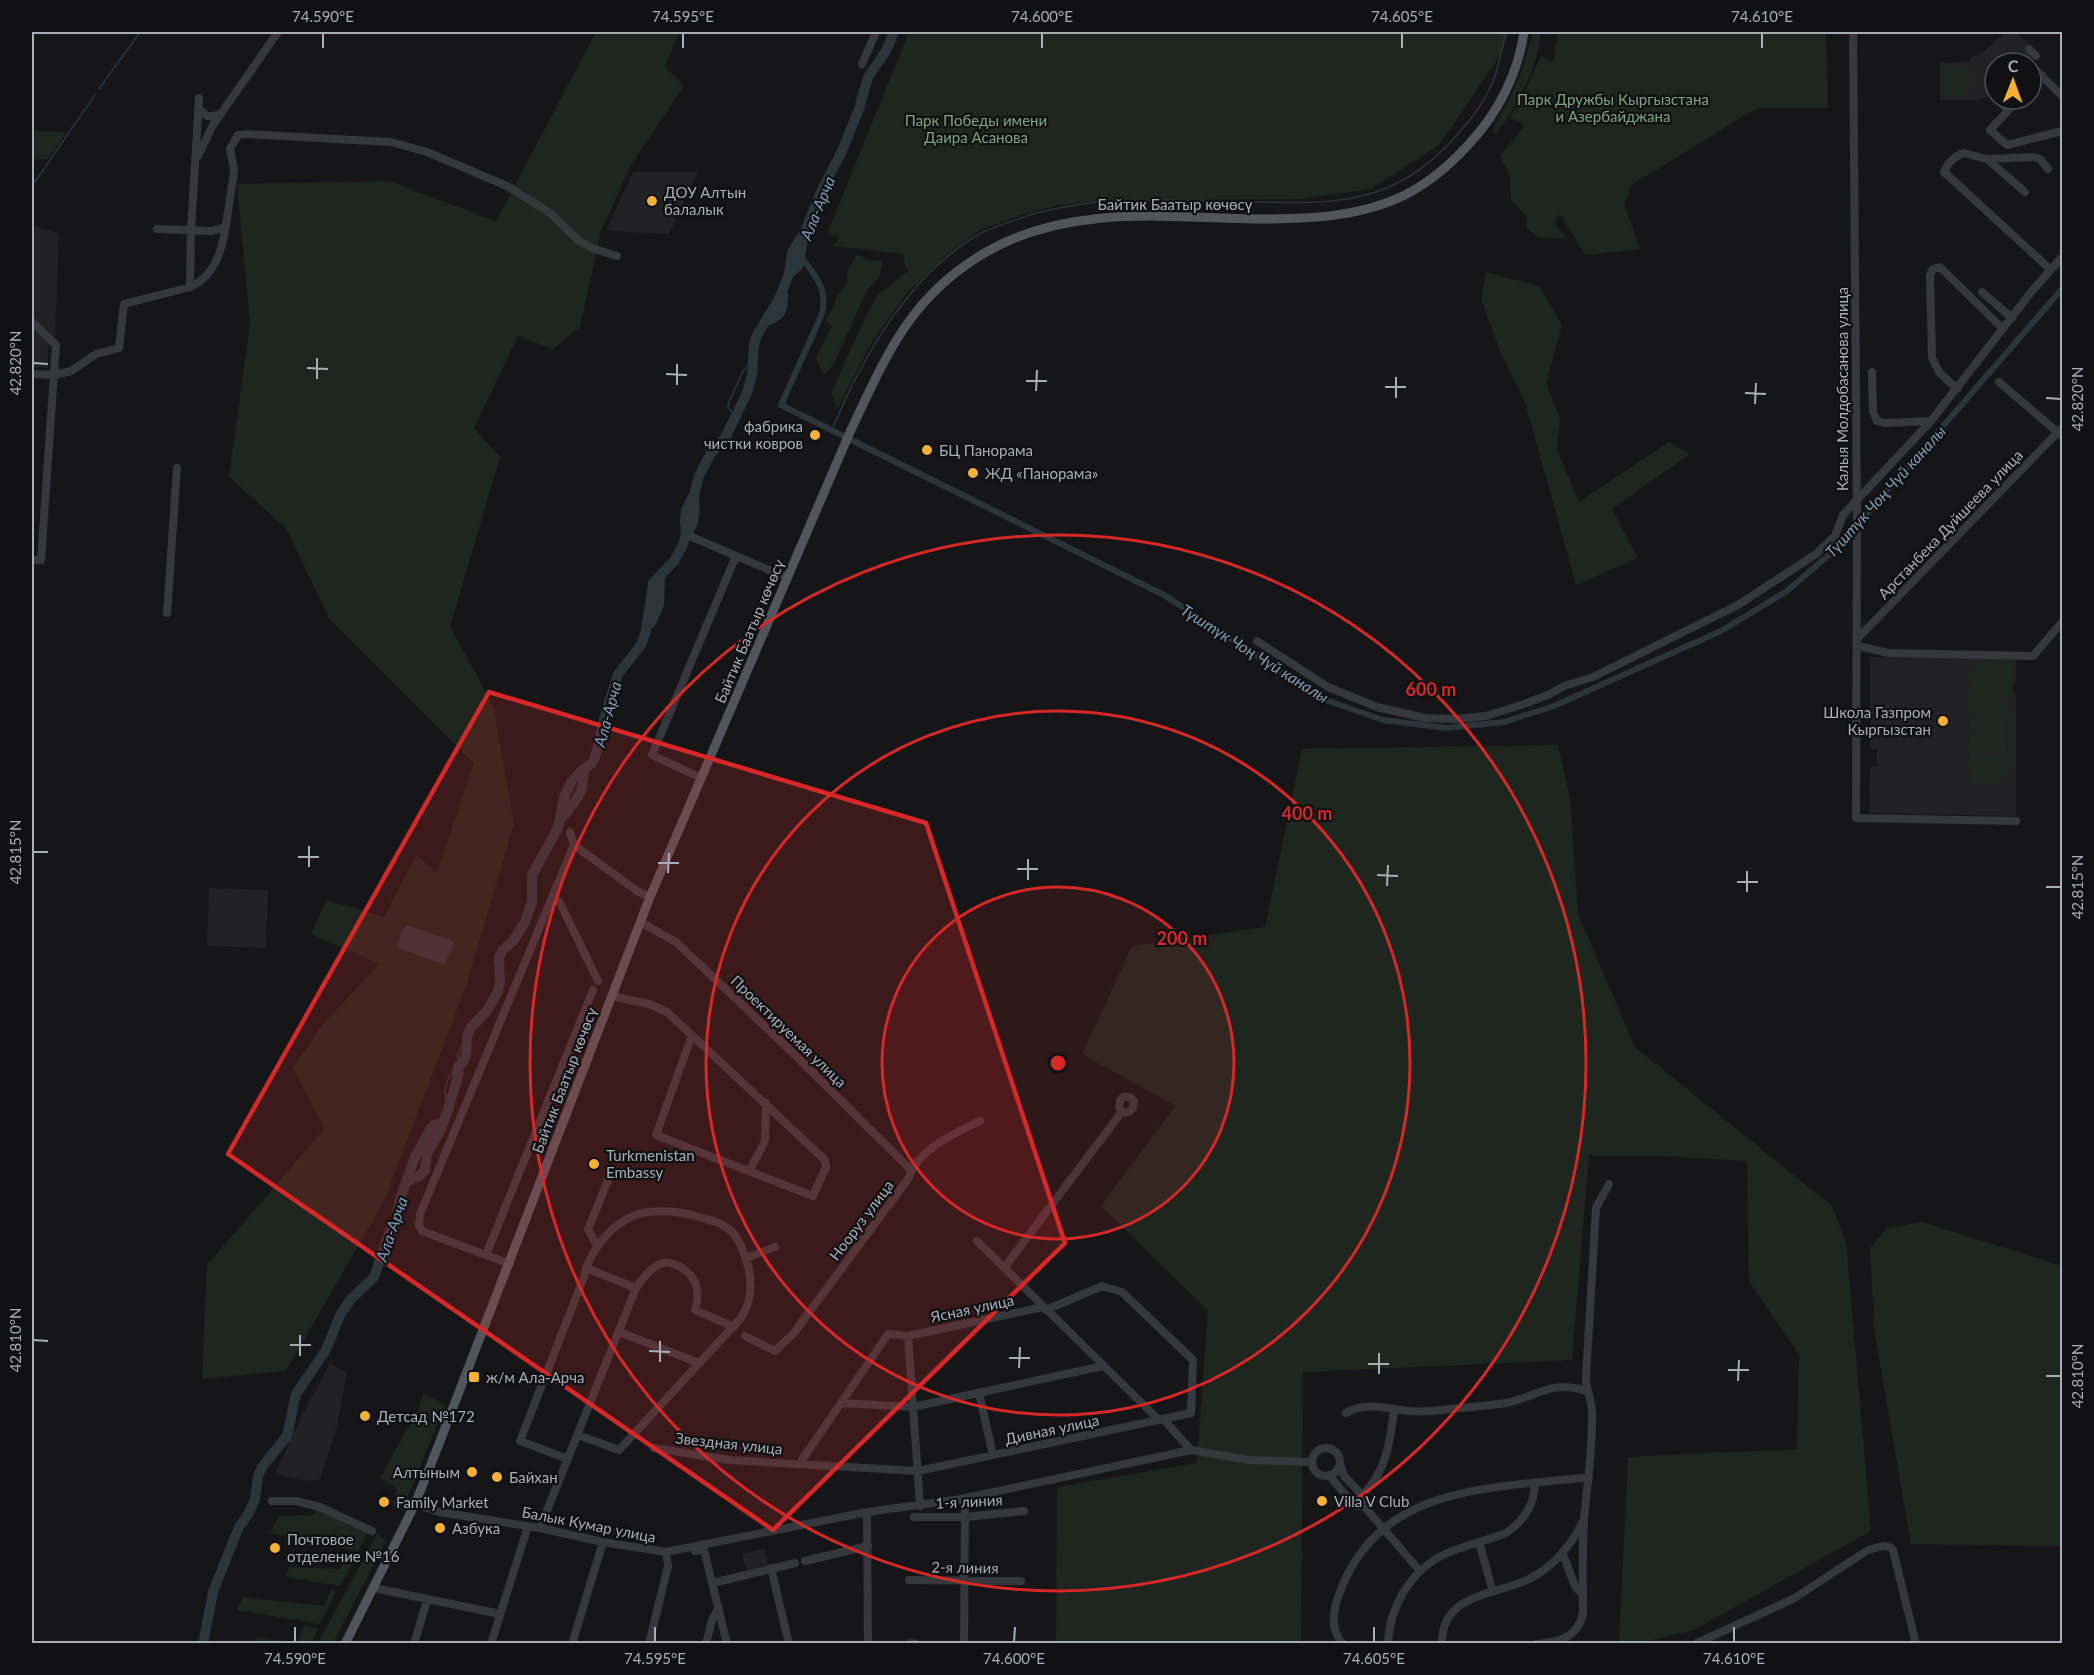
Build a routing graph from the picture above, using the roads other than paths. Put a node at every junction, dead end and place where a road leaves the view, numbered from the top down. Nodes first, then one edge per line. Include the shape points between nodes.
1 (278, 32) edge
2 (876, 32) edge
3 (1524, 32) edge
4 (1853, 32) edge
5 (862, 64) dead end
6 (2043, 76) edge
7 (2062, 96) edge
8 (199, 98) dead end
9 (199, 109) junction
10 (2007, 111) edge
11 (220, 115) junction
12 (2062, 131) edge
13 (1987, 159) junction
14 (195, 164) junction
15 (2048, 168) dead end
16 (2025, 192) dead end
17 (225, 227) junction
18 (157, 229) dead end
19 (191, 230) junction
20 (617, 256) dead end
21 (2062, 256) edge
22 (2050, 269) junction
23 (190, 287) junction
24 (1982, 292) dead end
25 (2012, 318) junction
26 (32, 322) edge
27 (2003, 329) junction
28 (1872, 372) dead end
29 (32, 374) edge
30 (54, 375) junction
31 (2000, 382) dead end
32 (1957, 389) junction
33 (1931, 421) junction
34 (2061, 432) edge
35 (177, 468) dead end
36 (1856, 501) junction
37 (692, 537) dead end
38 (736, 556) junction
39 (32, 560) edge
40 (788, 578) junction
41 (167, 612) dead end
42 (2062, 622) edge
43 (1257, 641) dead end
44 (1857, 643) junction
45 (701, 778) junction
46 (2016, 821) dead end
47 (570, 832) dead end
48 (574, 845) junction
49 (553, 897) junction
50 (650, 897) junction
51 (640, 922) junction
52 (598, 981) dead end
53 (593, 990) dead end
54 (612, 996) junction
55 (692, 1035) junction
56 (766, 1103) junction
57 (1121, 1113) dead end
58 (980, 1121) dead end
59 (750, 1170) junction
60 (911, 1170) junction
61 (609, 1178) dead end
62 (1609, 1184) dead end
63 (977, 1241) dead end
64 (597, 1246) junction
65 (775, 1247) dead end
66 (486, 1255) junction
67 (746, 1258) junction
68 (510, 1264) junction
69 (586, 1268) junction
70 (1004, 1268) junction
71 (636, 1288) junction
72 (1044, 1309) junction
73 (734, 1327) junction
74 (619, 1332) junction
75 (745, 1336) dead end
76 (908, 1336) junction
77 (699, 1363) junction
78 (1103, 1366) junction
79 (1586, 1391) junction
80 (979, 1393) junction
81 (841, 1403) junction
82 (913, 1407) junction
83 (1394, 1410) junction
84 (1191, 1413) joint
85 (1346, 1413) dead end
86 (1161, 1419) junction
87 (578, 1434) junction
88 (654, 1448) dead end
89 (1191, 1450) junction
90 (993, 1455) junction
91 (568, 1459) junction
92 (1312, 1462) junction
93 (802, 1464) junction
94 (1340, 1464) junction
95 (918, 1471) junction
96 (1329, 1475) junction
97 (1589, 1477) junction
98 (1535, 1484) junction
99 (1363, 1494) junction
100 (961, 1499) junction
101 (272, 1501) dead end
102 (415, 1504) junction
103 (1362, 1504) junction
104 (920, 1506) junction
105 (867, 1512) junction
106 (1024, 1512) dead end
107 (914, 1517) dead end
108 (965, 1517) junction
109 (1584, 1518) junction
110 (528, 1526) junction
111 (540, 1528) junction
112 (1383, 1529) junction
113 (372, 1531) dead end
114 (603, 1542) junction
115 (1479, 1542) junction
116 (868, 1546) junction
117 (1563, 1554) junction
118 (666, 1555) junction
119 (805, 1561) dead end
120 (795, 1563) dead end
121 (771, 1568) junction
122 (1420, 1571) junction
123 (909, 1580) dead end
124 (964, 1581) junction
125 (1022, 1581) dead end
126 (712, 1582) junction
127 (374, 1588) junction
128 (1493, 1592) junction
129 (1582, 1593) junction
130 (427, 1600) junction
131 (718, 1607) junction
132 (500, 1614) junction
133 (910, 1643) edge
134 (1549, 1643) edge
135 (345, 1644) edge
136 (414, 1644) edge
137 (491, 1644) edge
138 (572, 1644) edge
139 (649, 1644) edge
140 (706, 1644) edge
141 (727, 1644) edge
142 (789, 1644) edge
143 (868, 1644) edge
144 (916, 1644) edge
145 (964, 1644) edge
146 (1342, 1644) edge
147 (1388, 1644) edge
148 (1442, 1644) edge
149 (1537, 1644) edge
150 (1695, 1644) edge
151 (1916, 1644) edge

1 - 11 street
2 - 5 street
3 - 40 main road, Байтик Баатыр көчөсү via 1513,74 1487,123 1433,178 1392,201 1317,218 1082,220 1021,235 974,259 937,289 906,323 880,367
4 - 36 street, Калыя Молдобасанова улица
6 - 7 street
8 - 9 street
9 - 11 street via 207,116
9 - 14 street
10 - 12 street via 1990,130 2007,145
11 - 14 street
13 - 15 street via 2034,157
13 - 16 street
13 - 22 street via 1959,154 1944,172
14 - 19 street
17 - 19 street
17 - 20 street via 234,168 230,149 238,135 390,142 427,152 507,186 550,213 579,240
17 - 23 street via 216,263 200,283
18 - 19 street
19 - 23 street
21 - 22 street
22 - 25 street
23 - 30 street via 124,304 119,348 96,354 71,371
24 - 25 street
25 - 27 street
26 - 30 street via 57,345
27 - 32 street
27 - 32 street via 1940,267 1933,269 1932,358 1939,372
28 - 33 street via 1877,421
29 - 30 street
30 - 39 street via 40,560
31 - 34 street
32 - 33 street
33 - 36 street
34 - 44 street, Арстанбека Дуйшеева улица
35 - 41 street
36 - 43 street via 1843,515 1834,536 1816,554 1738,605 1593,677 1486,716 1440,720 1377,707 1328,687
36 - 44 street, Калыя Молдобасанова улица
37 - 38 street
38 - 40 street
38 - 45 street via 652,755
40 - 45 main road, Байтик Баатыр көчөсү
42 - 44 street via 2033,656 1889,653
44 - 46 street, Калыя Молдобасанова улица via 1856,818
45 - 50 main road, Байтик Баатыр көчөсү
47 - 48 street
48 - 49 street
48 - 50 street
49 - 52 street via 560,903
49 - 66 street via 420,1214 422,1231
50 - 51 main road, Байтик Баатыр көчөсү
51 - 54 main road, Байтик Баатыр көчөсү
51 - 60 street, Проектируемая улица via 676,942
53 - 66 street
54 - 55 street via 667,1012
54 - 68 main road, Байтик Баатыр көчөсү
55 - 56 street
55 - 59 street via 656,1135
56 - 59 street via 765,1141
56 - 59 street via 825,1160 826,1167 813,1196
57 - 70 street
58 - 60 street, Нооруз улица via 938,1141
60 - 75 street, Нооруз улица via 793,1334 775,1352
61 - 64 street via 588,1228
62 - 79 street via 1596,1208
63 - 70 street
64 - 67 street via 615,1228 637,1215 675,1212 722,1224 732,1232
64 - 69 street
65 - 67 street
66 - 68 street
67 - 73 street via 751,1298
68 - 102 main road, Байтик Баатыр көчөсү
69 - 71 street
69 - 91 street via 520,1441
70 - 72 street
71 - 73 street via 657,1265 676,1265 695,1282 695,1310
71 - 74 street
72 - 76 street, Ясная улица
72 - 78 street
72 - 84 street, Ясная улица via 1102,1286 1122,1292 1193,1360
73 - 77 street
74 - 77 street
74 - 87 street
76 - 81 street, Звездная улица via 888,1334
76 - 82 street
77 - 87 street via 619,1450
78 - 80 street
78 - 86 street
79 - 83 street via 1551,1387 1507,1402 1441,1410
79 - 97 street via 1592,1412
80 - 82 street
80 - 90 street
81 - 82 street
81 - 93 street, Звездная улица
82 - 95 street
83 - 85 street via 1366,1406
83 - 99 street via 1384,1463
84 - 86 street, Дивная улица
86 - 89 street
86 - 90 street, Дивная улица
87 - 91 street
88 - 93 street, Звездная улица via 729,1460
89 - 92 street via 1240,1459
89 - 100 street
90 - 95 street, Дивная улица
91 - 111 street
92 - 94 street via 1318,1450 1327,1448 1338,1455
92 - 96 street via 1319,1473
93 - 95 street, Звездная улица
94 - 96 street
94 - 99 street via 1344,1476
95 - 104 street
96 - 103 street via 1354,1505
97 - 98 street
97 - 109 street
98 - 112 street via 1439,1499 1401,1515
98 - 115 street via 1532,1503 1515,1527
99 - 103 street
100 - 104 street
100 - 108 street
101 - 113 street via 296,1500 320,1506
102 - 110 street, Балык Кумар улица via 439,1512
102 - 127 main road, Байтик Баатыр көчөсү
103 - 112 street
104 - 105 street
105 - 116 street
105 - 118 street
106 - 108 street, 1-я линия
107 - 108 street, 1-я линия
108 - 124 street
109 - 117 street
109 - 129 street
110 - 111 street, Балык Кумар улица
110 - 132 street
111 - 114 street, Балык Кумар улица
112 - 122 street
112 - 146 street via 1355,1561 1340,1592 1333,1620
114 - 118 street, Балык Кумар улица
114 - 138 street
115 - 122 street via 1443,1555
115 - 128 street
116 - 119 street
116 - 143 street
117 - 128 street via 1529,1579
117 - 129 street via 1575,1586
118 - 126 street via 704,1549
118 - 139 street, Балык Кумар улица via 668,1566
120 - 121 street
121 - 126 street
121 - 142 street
122 - 147 street via 1398,1602
123 - 124 street, 2-я линия
124 - 125 street, 2-я линия
124 - 145 street
126 - 131 street
127 - 130 street
127 - 135 main road, Байтик Баатыр көчөсү
128 - 148 street via 1456,1608 1445,1623
129 - 134 street via 1579,1627 1566,1638
130 - 132 street
130 - 136 street
131 - 140 street
131 - 141 street
132 - 137 street
133 - 144 street
134 - 149 street
150 - 151 street via 1793,1599 1868,1550 1883,1546 1893,1550

